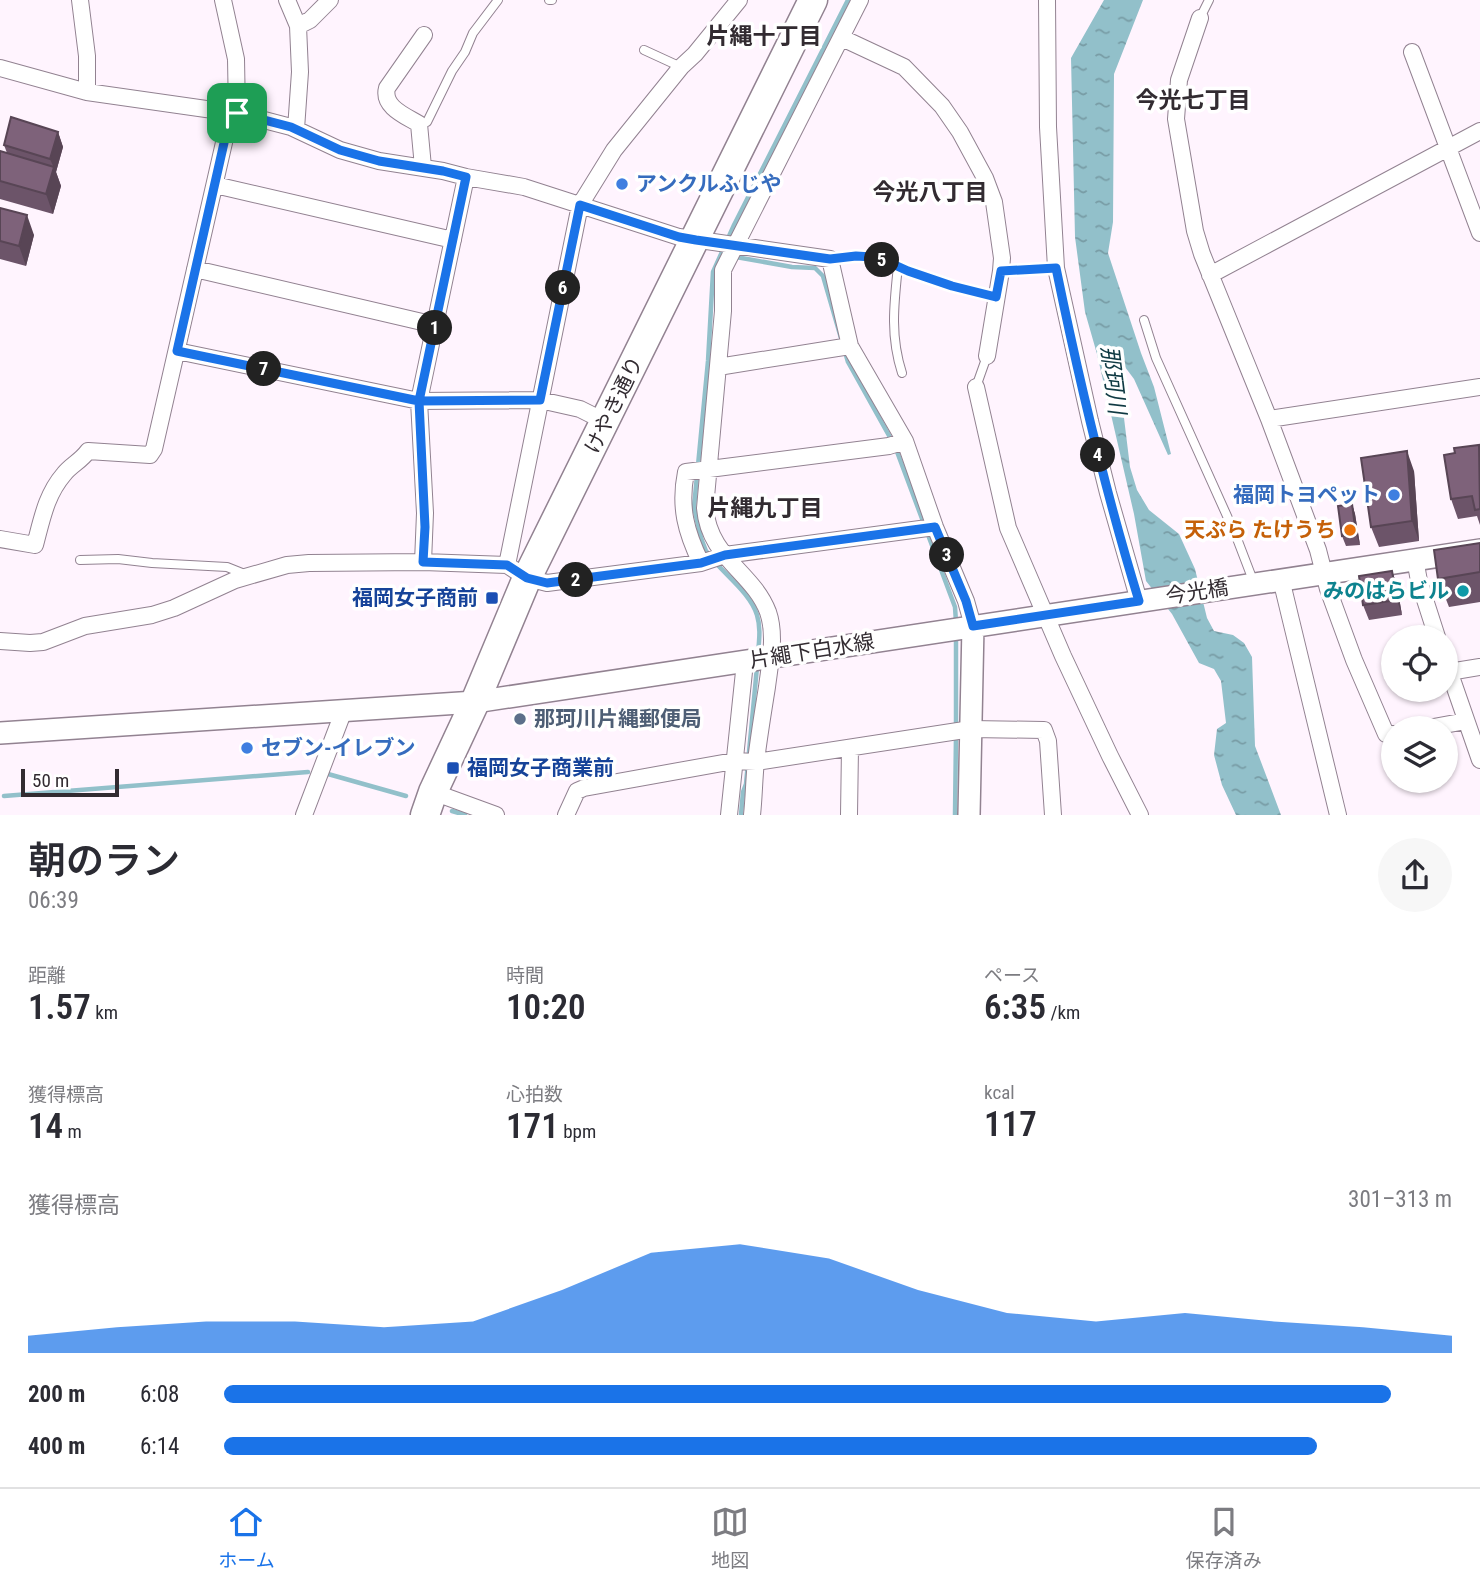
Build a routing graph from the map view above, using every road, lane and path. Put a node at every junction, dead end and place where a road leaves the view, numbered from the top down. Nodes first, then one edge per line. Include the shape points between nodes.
1 (79, 0) edge
2 (223, 0) edge
3 (287, 0) edge
4 (330, 0) edge
5 (498, 0) edge
6 (739, 0) edge
7 (813, 0) edge
8 (860, 0) edge
9 (1047, 0) edge
10 (1209, 0) edge
11 (1200, 18) joint
12 (298, 26) junction
13 (424, 35) dead end
14 (842, 38) junction
15 (644, 50) dead end
16 (1412, 51) dead end
17 (681, 67) junction
18 (0, 68) edge
19 (87, 92) junction
20 (234, 113) junction
21 (419, 124) junction
22 (296, 129) junction
23 (1480, 131) edge
24 (1448, 148) junction
25 (423, 167) junction
26 (466, 177) junction
27 (215, 185) junction
28 (580, 205) junction
29 (1480, 233) edge
30 (453, 240) junction
31 (707, 241) junction
32 (737, 246) junction
33 (830, 259) junction
34 (898, 266) junction
35 (1056, 268) junction
36 (195, 270) junction
37 (1001, 271) junction
38 (1210, 275) junction
39 (996, 297) junction
40 (1144, 320) dead end
41 (435, 325) junction
42 (850, 346) junction
43 (177, 351) junction
44 (987, 356) joint
45 (718, 367) junction
46 (902, 373) dead end
47 (976, 387) joint
48 (1480, 387) edge
49 (540, 400) junction
50 (419, 401) junction
51 (1269, 419) junction
52 (606, 422) junction
53 (905, 441) junction
54 (708, 470) junction
55 (935, 527) junction
56 (0, 539) edge
57 (1480, 550) edge
58 (725, 555) junction
59 (1415, 559) junction
60 (80, 560) dead end
61 (423, 562) junction
62 (701, 563) junction
63 (517, 571) junction
64 (1324, 572) junction
65 (249, 575) junction
66 (1281, 579) junction
67 (1250, 584) junction
68 (1144, 600) junction
69 (1046, 614) junction
70 (1433, 625) edge
71 (973, 626) junction
72 (0, 641) edge
73 (771, 656) junction
74 (745, 662) junction
75 (1458, 667) edge
76 (1480, 667) edge
77 (1458, 698) edge
78 (475, 702) junction
79 (344, 710) junction
80 (1466, 721) junction
81 (1458, 722) edge
82 (1381, 723) edge
83 (971, 729) junction
84 (0, 733) edge
85 (850, 748) junction
86 (1480, 760) edge
87 (734, 761) junction
88 (756, 762) junction
89 (429, 804) edge
90 (304, 815) edge
91 (496, 815) edge
92 (566, 815) edge
93 (729, 815) edge
94 (752, 815) edge
95 (849, 815) edge
96 (970, 815) edge
97 (1052, 815) edge
98 (1140, 815) edge
99 (1338, 815) edge

1 - 19 street
2 - 20 street via 236,59
3 - 12 street
4 - 12 street
5 - 21 lane via 472,33 427,122
6 - 17 street
7 - 31 highway, けやき通り
8 - 14 street
9 - 35 street
10 - 11 lane
11 - 38 street via 1179,80 1176,120 1195,231
12 - 22 street
13 - 21 street via 386,93 391,106
14 - 32 street
14 - 37 street via 904,67 960,132 994,202
15 - 17 lane
16 - 24 street
17 - 28 street via 614,150
18 - 19 street
19 - 20 street
20 - 22 street
20 - 27 street
21 - 25 street
22 - 25 street via 340,150
23 - 24 street
24 - 29 street
24 - 38 street
25 - 26 street
26 - 28 street via 524,187
26 - 30 street
27 - 30 street
27 - 36 street
28 - 31 street via 679,237
28 - 49 street
30 - 41 street
31 - 32 street
31 - 52 highway, けやき通り
32 - 33 street
32 - 45 street via 723,270
33 - 34 lane via 872,257
33 - 42 street
34 - 39 lane
34 - 46 lane via 894,340
35 - 37 lane
35 - 68 street via 1099,457
36 - 41 street
36 - 43 street
37 - 39 street
38 - 51 street
39 - 44 street
40 - 67 lane via 1156,358 1236,536
41 - 50 street
42 - 45 street
42 - 53 street
43 - 50 street
43 - 56 street via 150,455 88,452 52,489 35,545
44 - 47 lane
45 - 54 street
47 - 69 street via 1008,528
48 - 51 street
49 - 50 street
49 - 52 street via 580,409
49 - 63 street
50 - 61 street
51 - 64 street
52 - 63 highway, けやき通り
53 - 54 street
53 - 55 street
54 - 58 street via 706,523
54 - 62 street via 686,472 683,486 685,524
55 - 58 street
55 - 71 street
57 - 59 main road
58 - 62 street
58 - 73 street via 763,601 772,632
59 - 64 main road
59 - 70 street
60 - 65 lane via 227,567
61 - 63 street
61 - 65 street via 309,563
62 - 63 street via 547,583
63 - 78 highway, けやき通り
64 - 66 main road
64 - 82 street
65 - 72 street via 152,615 85,626 43,642
66 - 67 main road
66 - 99 street
67 - 68 main road, 今光橋
68 - 69 main road, 片繩下白水線
69 - 71 main road, 片繩下白水線
69 - 98 street
71 - 73 main road, 片繩下白水線
71 - 83 main road
73 - 74 main road, 片繩下白水線
73 - 88 street
74 - 78 main road, 片繩下白水線
74 - 87 street
75 - 76 street
77 - 80 street
78 - 79 main road, 片繩下白水線
78 - 89 highway, けやき通り
79 - 84 main road, 片繩下白水線
79 - 90 street
80 - 81 street
80 - 86 street
83 - 85 street
83 - 96 main road
83 - 97 street via 1044,730
85 - 88 street
85 - 95 street
87 - 88 street
87 - 92 street via 584,788 577,791
87 - 93 street
88 - 94 street
89 - 91 street

